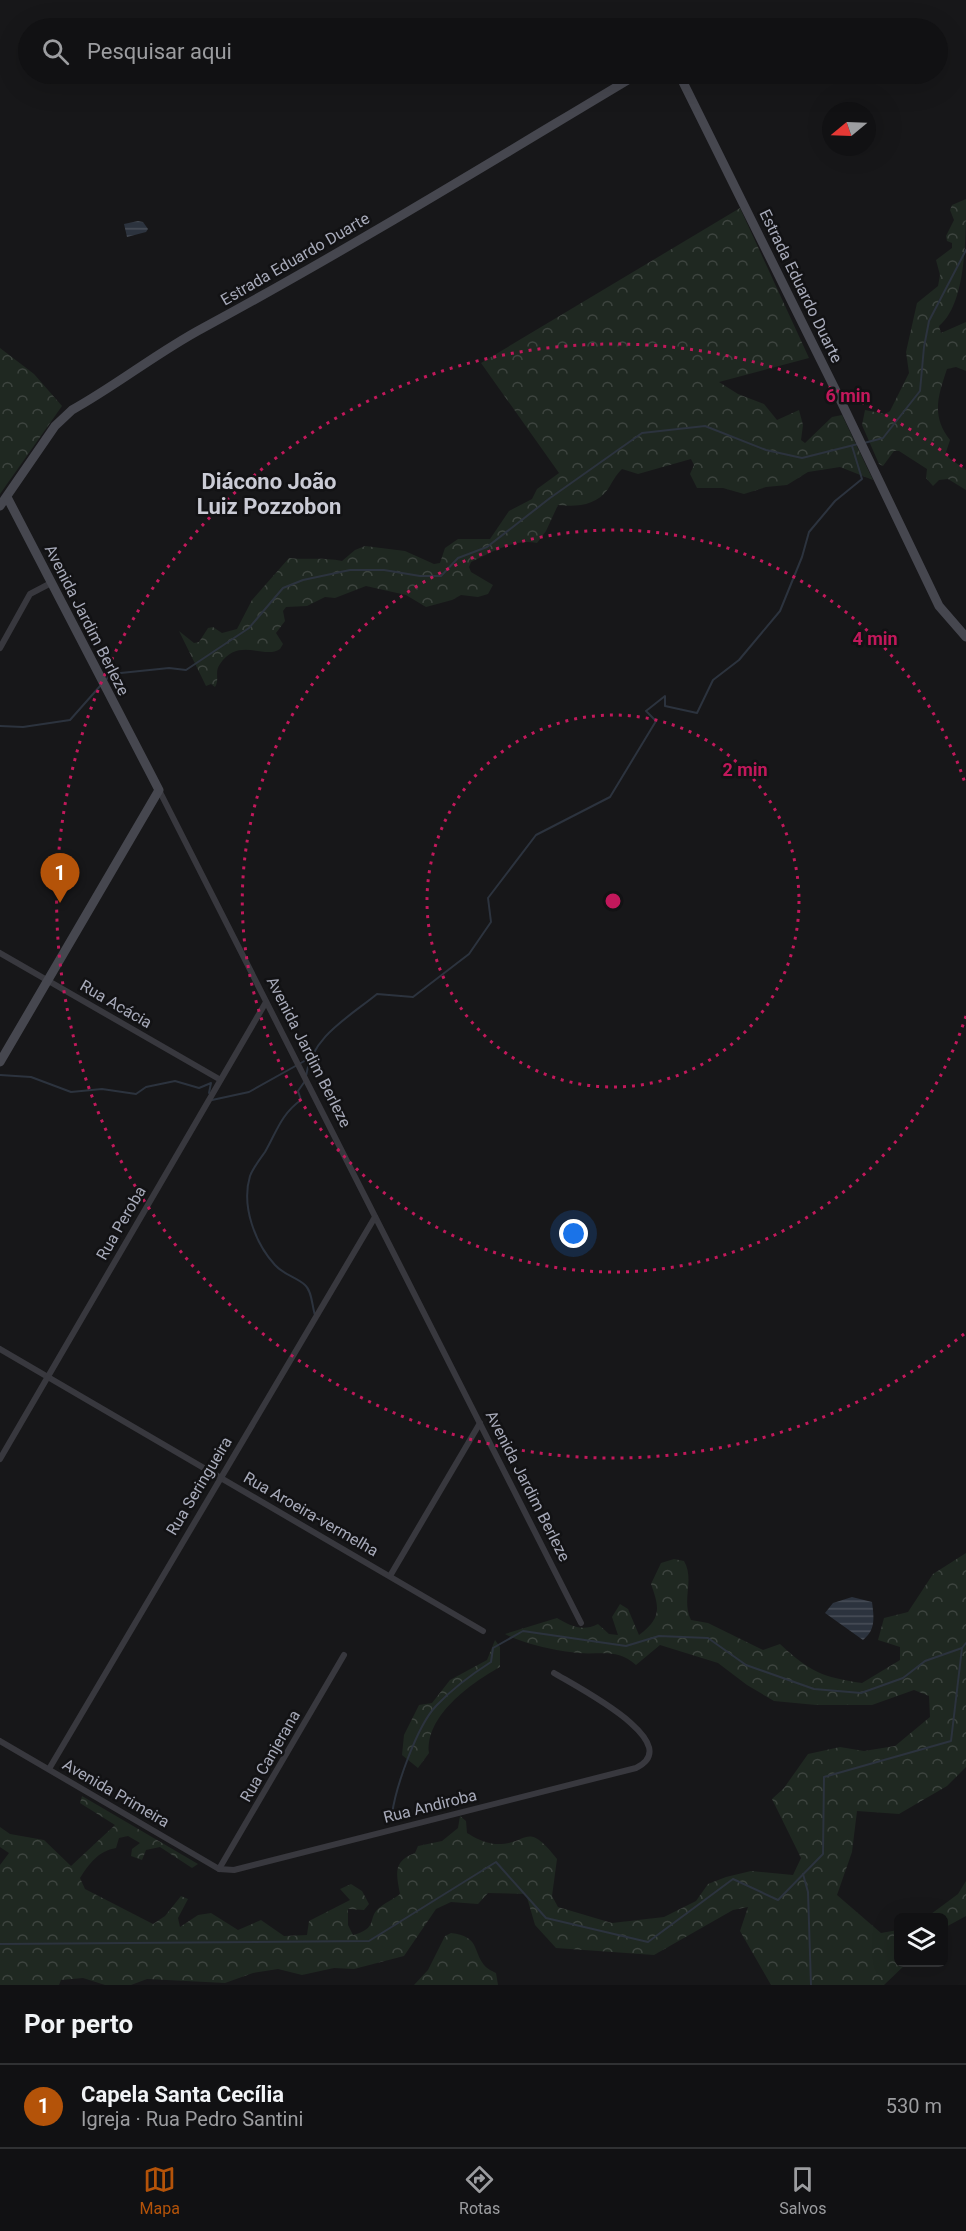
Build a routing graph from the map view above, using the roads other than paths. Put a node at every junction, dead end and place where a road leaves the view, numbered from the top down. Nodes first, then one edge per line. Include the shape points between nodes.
1 (621, 84) edge
2 (684, 84) edge
3 (7, 497) junction
4 (0, 506) edge
5 (51, 583) junction
6 (966, 637) edge
7 (0, 648) edge
8 (159, 790) junction
9 (0, 953) edge
10 (48, 980) junction
11 (266, 1002) junction
12 (0, 1062) edge
13 (219, 1079) junction
14 (375, 1217) junction
15 (0, 1349) edge
16 (48, 1377) junction
17 (480, 1423) junction
18 (0, 1459) edge
19 (220, 1477) junction
20 (390, 1576) junction
21 (581, 1623) dead end
22 (483, 1631) dead end
23 (344, 1655) dead end
24 (554, 1673) dead end
25 (0, 1741) edge
26 (49, 1769) junction
27 (219, 1869) junction

1 - 3 street, Estrada Eduardo Duarte via 293,279 203,328 72,410 55,426
2 - 6 street, Estrada Eduardo Duarte via 939,606
3 - 4 street, Estrada Eduardo Duarte
3 - 5 street, Avenida Jardim Berleze
5 - 7 street via 30,594
5 - 8 street, Avenida Jardim Berleze
8 - 10 street
8 - 11 street, Avenida Jardim Berleze
9 - 10 street, Rua Acácia
10 - 12 street
10 - 13 street, Rua Acácia
11 - 13 street, Rua Peroba
11 - 14 street, Avenida Jardim Berleze
13 - 16 street, Rua Peroba
14 - 17 street, Avenida Jardim Berleze
14 - 19 street, Rua Seringueira
15 - 16 street, Rua Aroeira-vermelha
16 - 18 street, Rua Peroba
16 - 19 street, Rua Aroeira-vermelha
17 - 20 street
17 - 21 street, Avenida Jardim Berleze
19 - 20 street, Rua Aroeira-vermelha
19 - 26 street, Rua Seringueira
20 - 22 street, Rua Aroeira-vermelha
23 - 27 street, Rua Canjerana
24 - 27 street, Rua Andiroba via 628,1719 650,1744 648,1762 245,1867
25 - 26 street, Avenida Primeira
26 - 27 street, Avenida Primeira

